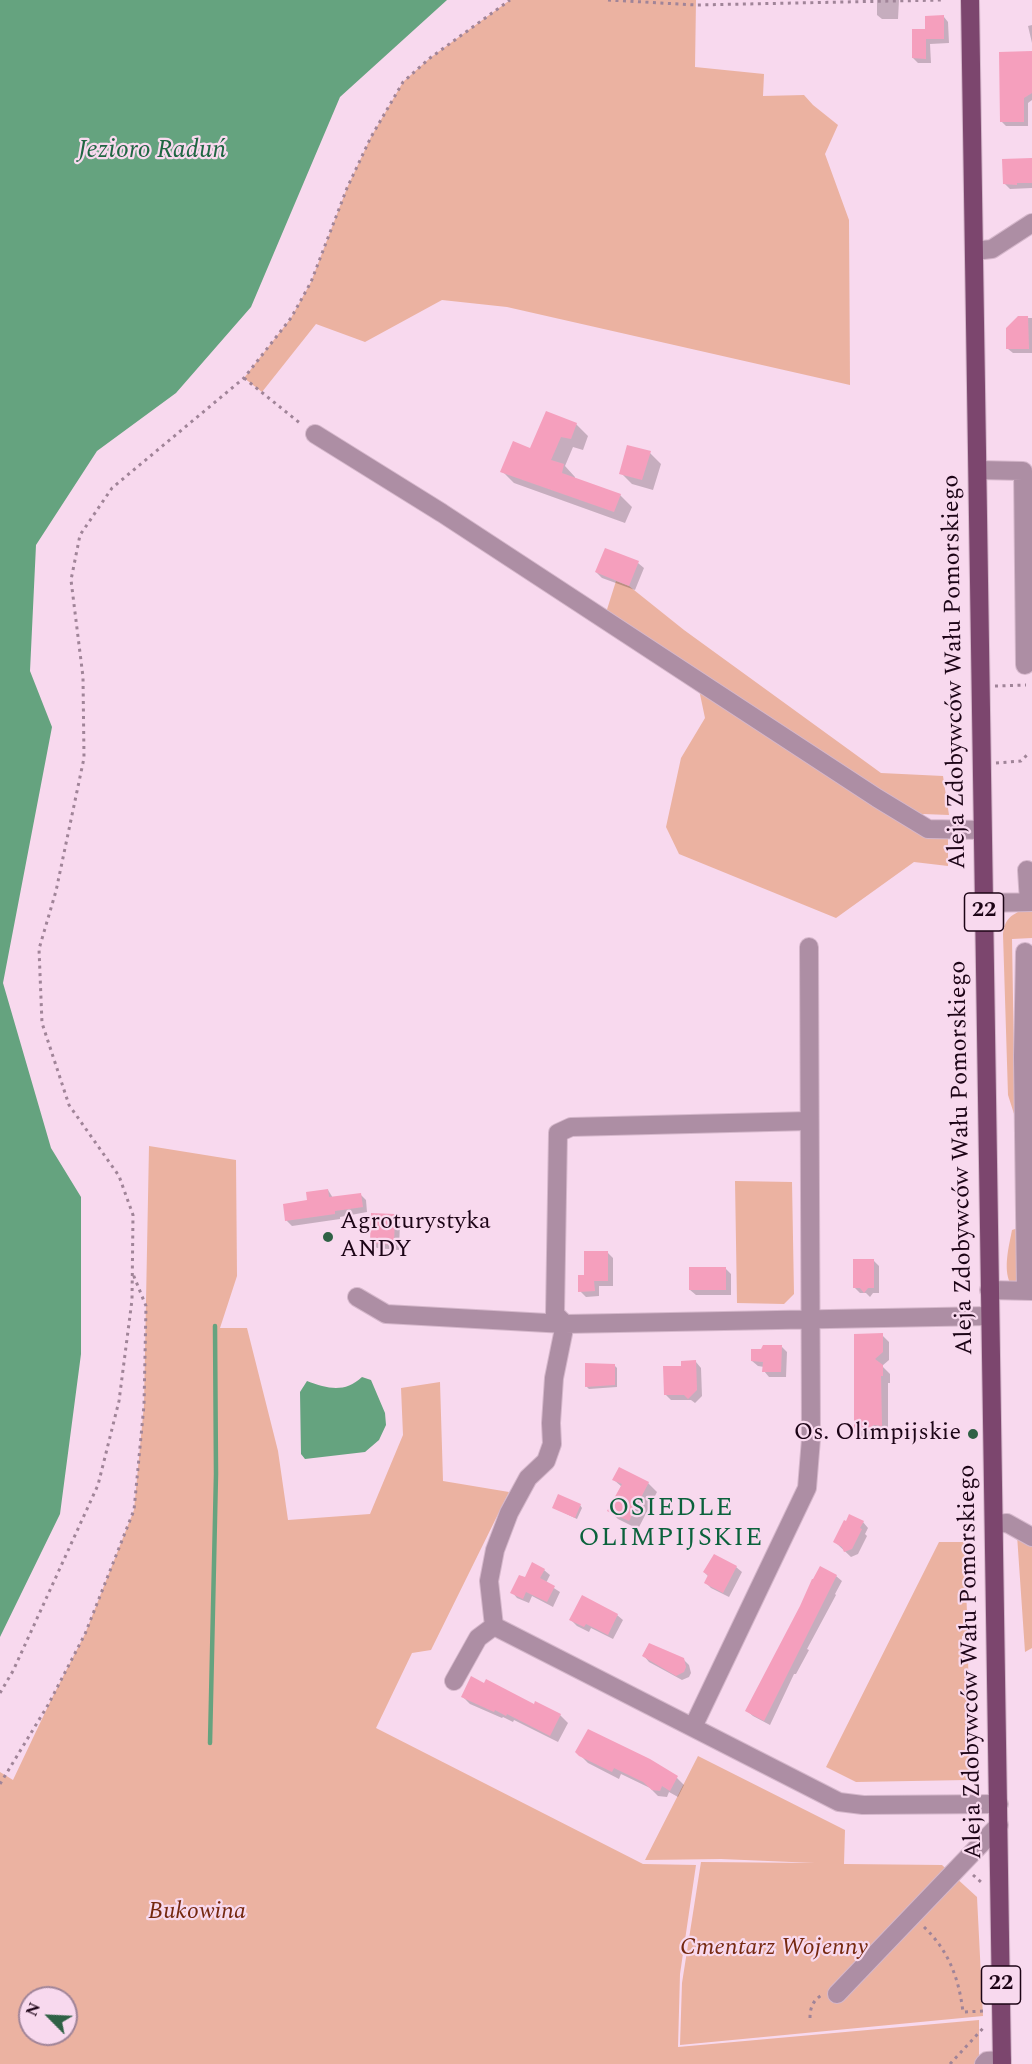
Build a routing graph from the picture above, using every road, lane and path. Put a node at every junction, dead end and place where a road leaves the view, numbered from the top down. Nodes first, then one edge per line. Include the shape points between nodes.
1 (510, 0) edge
2 (608, 0) edge
3 (943, 0) edge
4 (970, 0) edge
5 (640, 1) edge
6 (1032, 223) edge
7 (974, 251) junction
8 (244, 378) junction
9 (315, 434) joint
10 (978, 470) junction
11 (1027, 471) edge
12 (1025, 665) dead end
13 (1026, 685) dead end
14 (993, 687) dead end
15 (1028, 754) dead end
16 (994, 763) dead end
17 (982, 830) junction
18 (1027, 870) dead end
19 (1030, 902) edge
20 (984, 903) junction
21 (809, 947) dead end
22 (1025, 952) dead end
23 (809, 1121) junction
24 (133, 1272) junction
25 (989, 1290) junction
26 (1029, 1291) edge
27 (357, 1297) dead end
28 (989, 1316) junction
29 (811, 1321) junction
30 (565, 1324) junction
31 (994, 1524) junction
32 (1032, 1537) edge
33 (494, 1626) junction
34 (454, 1682) dead end
35 (0, 1693) edge
36 (693, 1726) junction
37 (0, 1784) edge
38 (999, 1804) junction
39 (999, 1825) junction
40 (911, 1916) junction
41 (837, 1994) dead end
42 (985, 2011) dead end
43 (985, 2026) dead end
44 (996, 2063) edge
45 (950, 2064) edge

1 - 8 path via 403,82 347,188 311,282 291,318
2 - 5 path
3 - 5 path via 696,5
4 - 7 main road, Aleja Zdobywców Wału Pomorskiego / 22
6 - 7 street via 992,249
7 - 10 main road, Aleja Zdobywców Wału Pomorskiego / 22
8 - 9 path
8 - 24 path via 112,488 80,535 71,580 83,677 84,758 56,891 39,949 42,1023 69,1105 119,1176 133,1215
9 - 17 street via 928,829
10 - 11 street
10 - 17 main road, Aleja Zdobywców Wału Pomorskiego / 22
11 - 12 street
13 - 14 path
15 - 16 path via 1021,761
17 - 20 main road, Aleja Zdobywców Wału Pomorskiego / 22
18 - 19 street
19 - 20 street
20 - 25 main road, Aleja Zdobywców Wału Pomorskiego / 22
21 - 23 street
22 - 26 street via 1023,1057
23 - 29 street
23 - 30 street via 571,1126 558,1133 555,1314
24 - 35 path via 119,1401 98,1485
24 - 37 path via 146,1306 144,1405 134,1510 86,1634
25 - 26 street
25 - 28 main road, Aleja Zdobywców Wału Pomorskiego / 22
27 - 30 street via 386,1314
28 - 29 street
28 - 31 main road, Aleja Zdobywców Wału Pomorskiego / 22
29 - 30 street
29 - 36 street via 807,1488
30 - 33 street via 554,1378 552,1444 546,1461 528,1478 514,1504 495,1550 489,1581
31 - 32 street via 1007,1523
31 - 38 main road, Aleja Zdobywców Wału Pomorskiego / 22
33 - 34 street via 478,1638
33 - 36 street
36 - 38 street via 839,1802
38 - 39 main road, Aleja Zdobywców Wału Pomorskiego / 22
39 - 40 street
39 - 44 main road, Aleja Zdobywców Wału Pomorskiego / 22
40 - 41 street
40 - 42 path via 938,1942 948,1958 960,1989 963,2012
43 - 45 path

